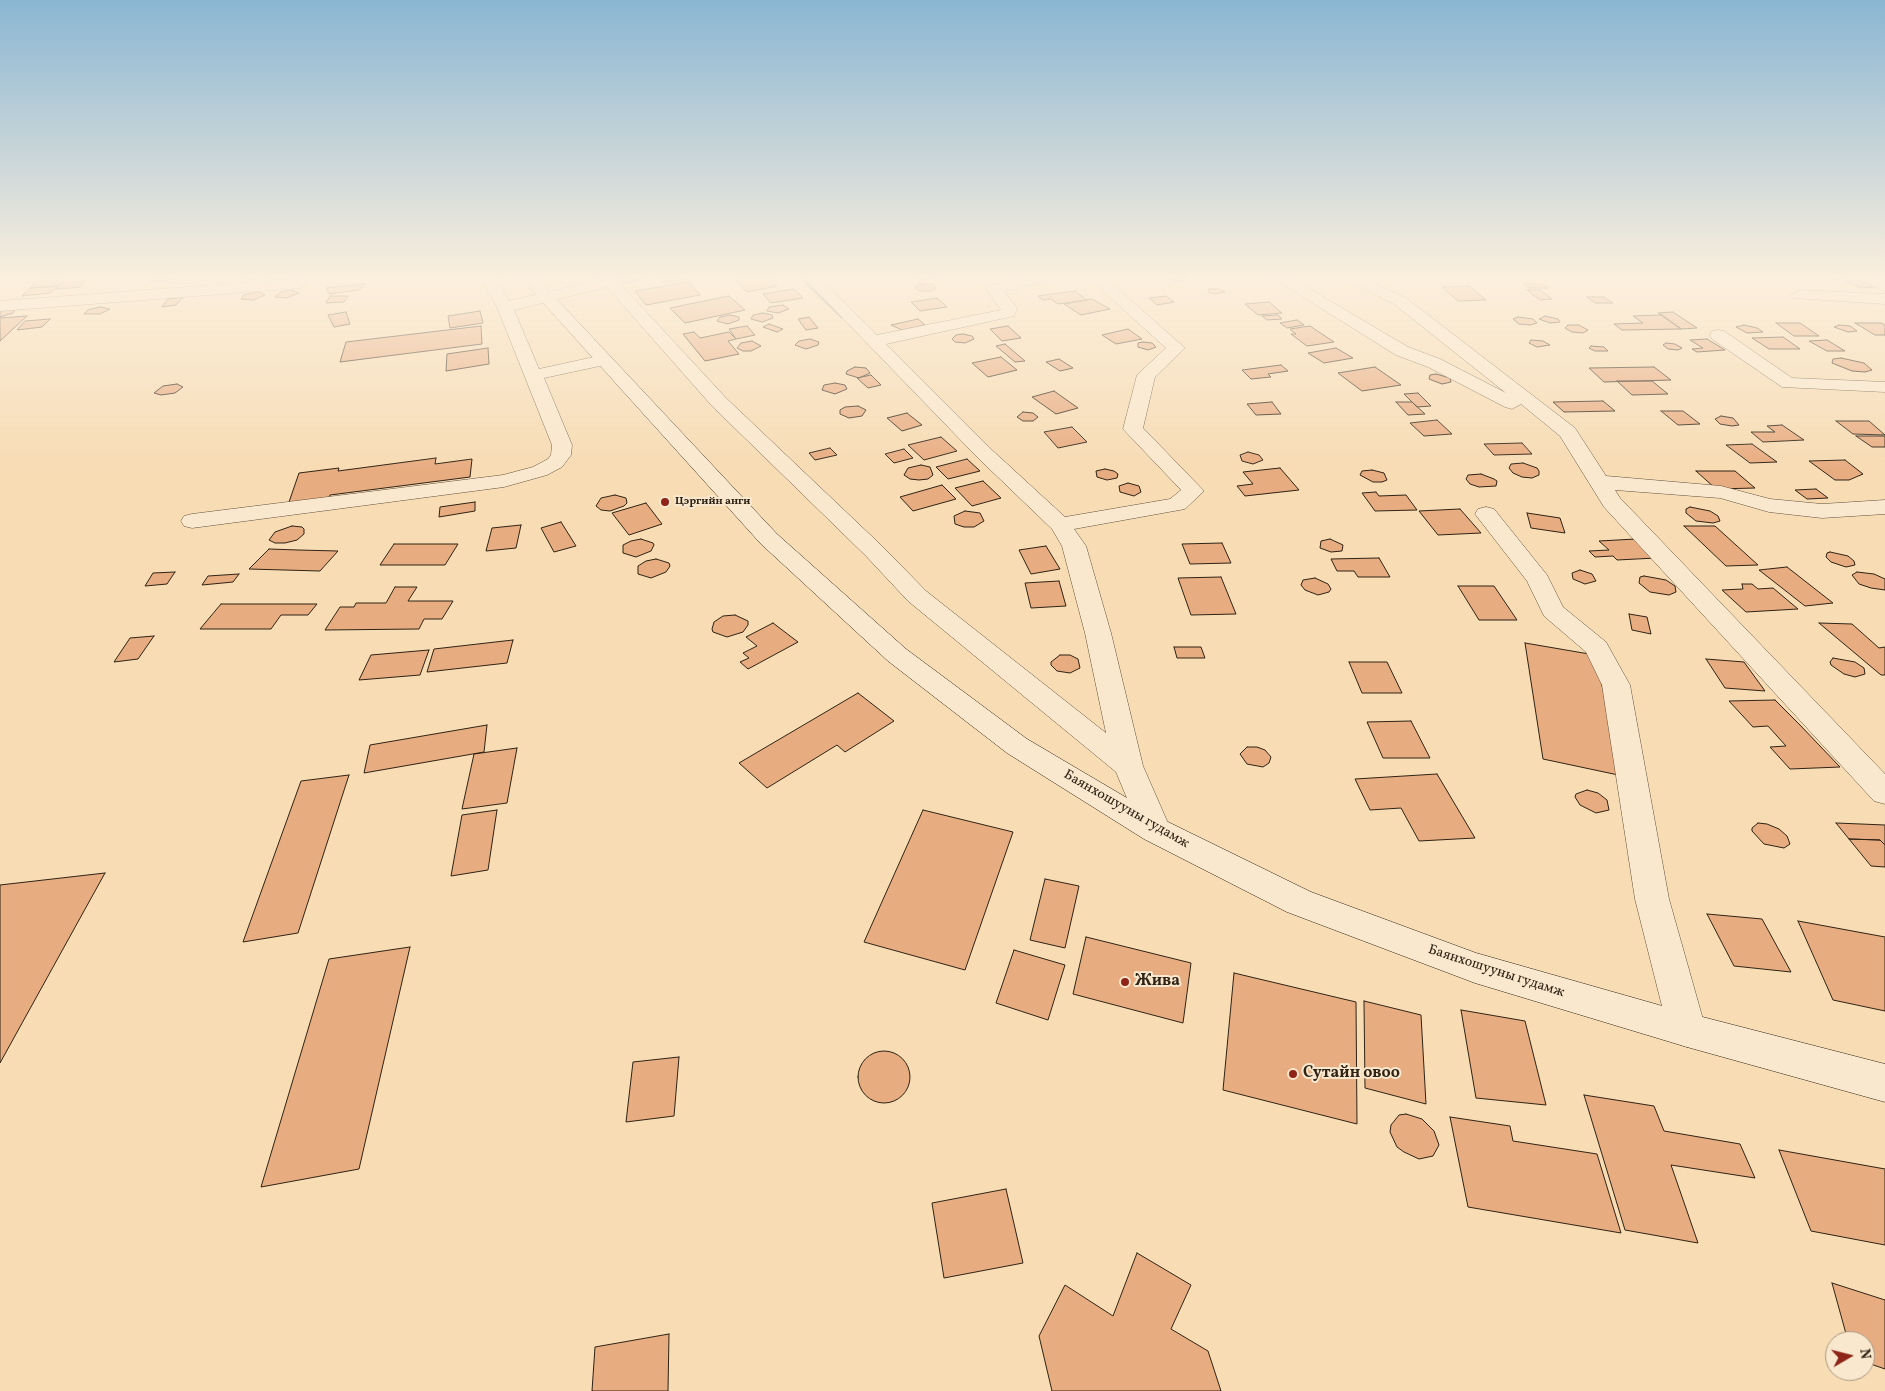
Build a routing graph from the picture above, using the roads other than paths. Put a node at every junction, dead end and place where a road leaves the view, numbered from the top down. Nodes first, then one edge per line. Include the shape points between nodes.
1 (520, 340) edge
2 (584, 340) edge
3 (662, 340) edge
4 (880, 340) edge
5 (1167, 340) edge
6 (1383, 340) edge
7 (1450, 340) edge
8 (1725, 340) edge
9 (875, 341) joint
10 (603, 360) junction
11 (535, 375) junction
12 (1885, 387) edge
13 (1544, 414) junction
14 (1600, 482) junction
15 (1885, 507) edge
16 (1486, 514) dead end
17 (192, 521) dead end
18 (1060, 525) junction
19 (1128, 766) junction
20 (1885, 793) edge
21 (1156, 830) junction
22 (1687, 1030) junction
23 (1885, 1083) edge

1 - 11 street
2 - 10 street, Баянхошууны гудамж
3 - 19 street via 719,402 917,596
4 - 9 street
5 - 18 street via 1176,348 1146,375 1133,429 1193,491 1177,504
6 - 13 street via 1505,400
7 - 13 street
8 - 12 street via 1788,383
9 - 18 street
10 - 11 street
10 - 21 street, Баянхошууны гудамж via 770,540 897,654 1017,746
11 - 17 street via 562,445 555,463 540,471 504,481
13 - 14 street via 1568,432
14 - 15 street via 1721,492 1770,505 1822,511
14 - 20 street via 1612,502
16 - 22 street via 1538,580 1552,611 1597,648 1616,685 1652,899
18 - 19 street via 1074,546 1098,633
19 - 21 street
21 - 22 street, Баянхошууны гудамж via 1299,902 1475,968
22 - 23 street, Баянхошууны гудамж

